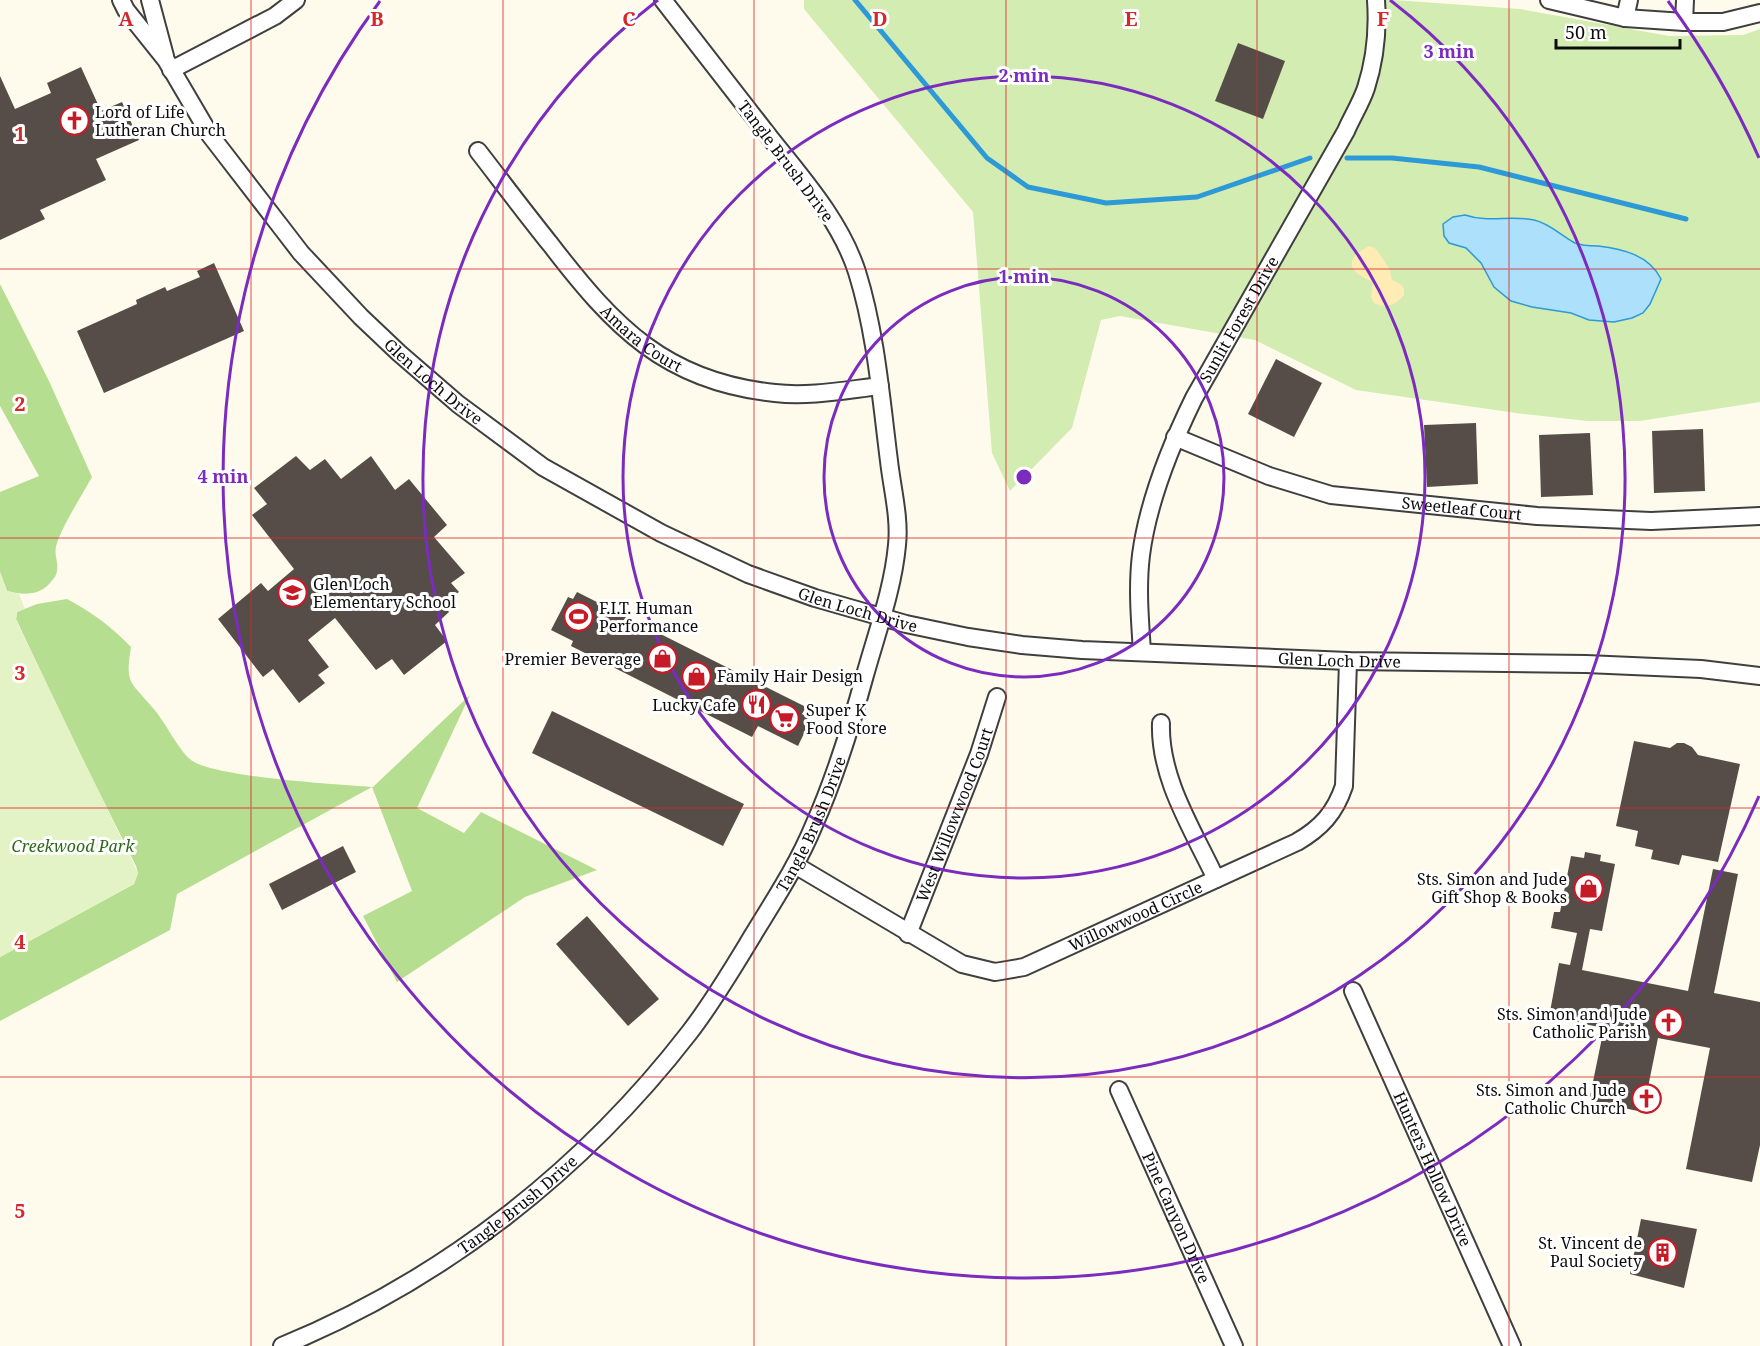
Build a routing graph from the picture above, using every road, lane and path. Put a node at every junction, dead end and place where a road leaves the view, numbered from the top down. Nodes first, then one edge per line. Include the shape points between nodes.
1 (121, 0) edge
2 (150, 0) edge
3 (296, 0) edge
4 (663, 0) edge
5 (1376, 0) edge
6 (1549, 0) edge
7 (1629, 0) edge
8 (1685, 0) edge
9 (1760, 13) edge
10 (1625, 18) junction
11 (1684, 22) junction
12 (169, 65) junction
13 (478, 151) dead end
14 (879, 386) junction
15 (1174, 437) junction
16 (1760, 516) edge
17 (881, 617) junction
18 (1143, 652) junction
19 (1348, 661) junction
20 (1760, 676) edge
21 (997, 697) dead end
22 (1161, 723) dead end
23 (795, 866) junction
24 (1216, 879) junction
25 (908, 934) junction
26 (1353, 992) dead end
27 (1119, 1090) dead end
28 (282, 1346) edge
29 (1234, 1346) edge
30 (1512, 1346) edge

1 - 12 street, Glen Loch Drive
2 - 12 street, Glen Loch Drive
3 - 12 street via 275,16
4 - 14 street, Tangle Brush Drive via 815,195 839,233 856,268 869,318
5 - 15 street, Sunlit Forest Drive via 1374,54 1351,121
6 - 10 street
7 - 10 street
8 - 11 street
9 - 11 street via 1723,22
10 - 11 street
12 - 17 street, Glen Loch Drive via 210,135 301,253 361,317 458,404 543,467 661,533 779,586
13 - 14 street, Amara Court via 581,284 633,338 663,358 736,388 816,393
14 - 17 street, Tangle Brush Drive via 898,540
15 - 16 street, Sweetleaf Court via 1269,476 1331,495 1548,517 1651,521
15 - 18 street, Sunlit Forest Drive via 1149,513 1141,555 1138,606
17 - 18 street, Glen Loch Drive via 1022,645
17 - 23 street, Tangle Brush Drive via 841,759
18 - 19 street, Glen Loch Drive
19 - 20 street, Glen Loch Drive via 1586,664
19 - 24 street, Willowwood Circle via 1346,763 1338,804 1317,831
21 - 25 street, West Willowwood Court via 979,754
22 - 24 street via 1169,777
23 - 25 street, Willowwood Circle
23 - 28 street, Tangle Brush Drive via 692,1030 580,1154 469,1245 377,1301
24 - 25 street, Willowwood Circle via 1024,967 994,972 962,964
26 - 30 street, Hunters Hollow Drive
27 - 29 street, Pine Canyon Drive

